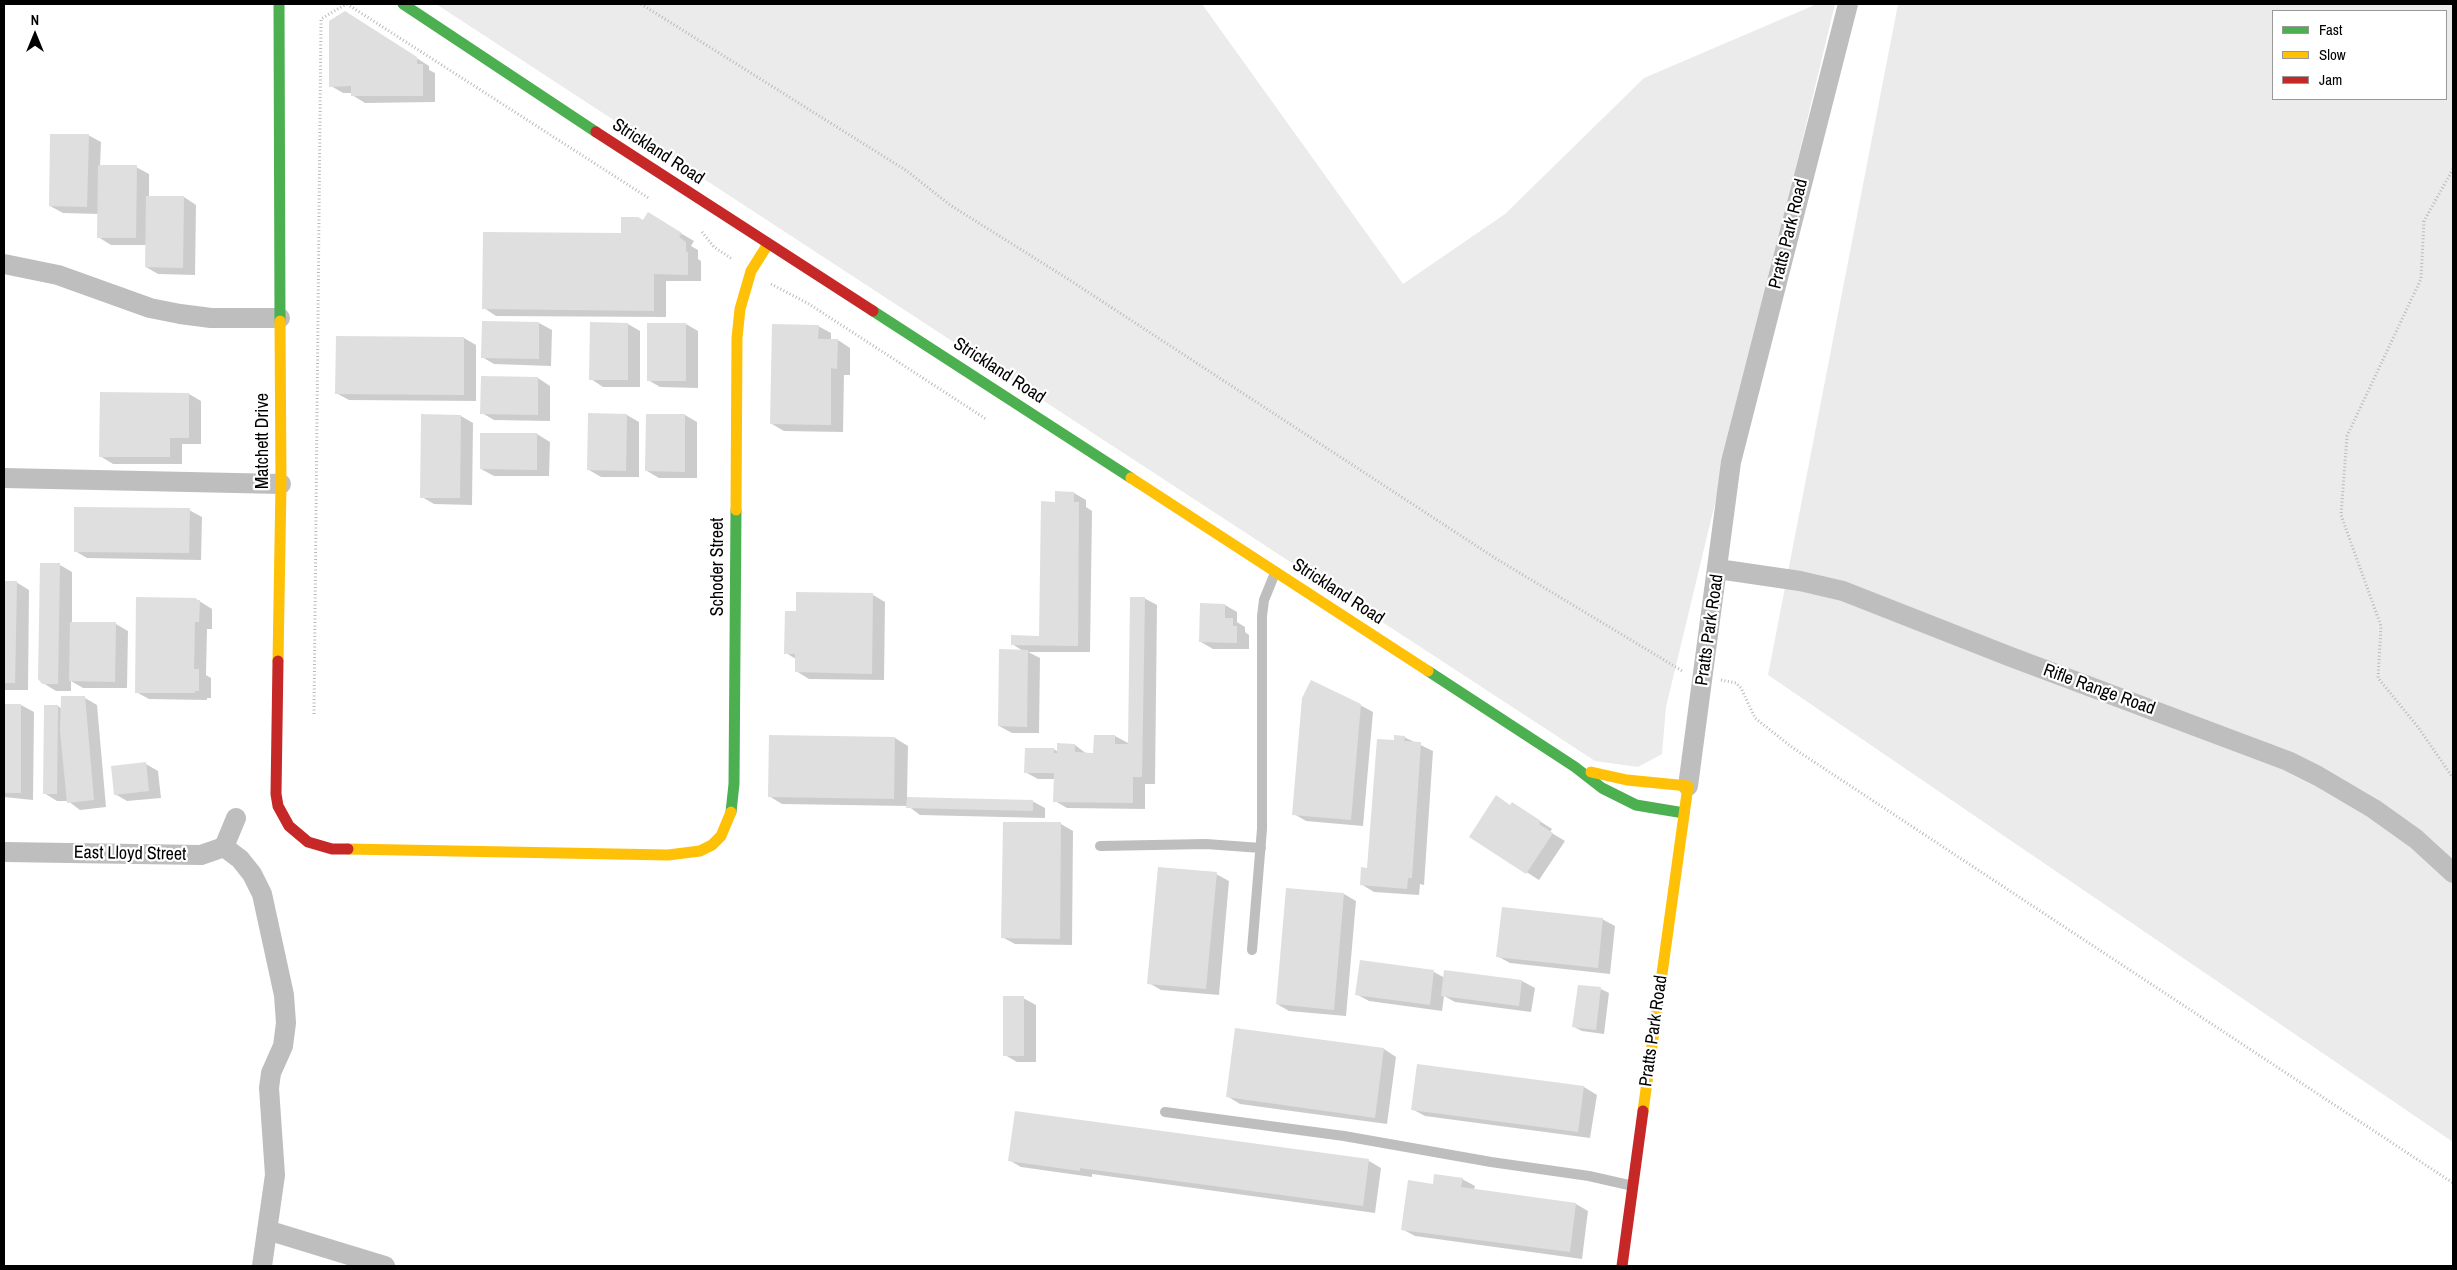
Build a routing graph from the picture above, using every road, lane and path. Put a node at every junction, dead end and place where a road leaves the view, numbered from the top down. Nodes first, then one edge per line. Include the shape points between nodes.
1 (280, 4) edge
2 (347, 4) edge
3 (403, 4) edge
4 (641, 4) edge
5 (1848, 4) edge
6 (2453, 169) edge
7 (651, 200) dead end
8 (696, 228) dead end
9 (768, 244) junction
10 (4, 264) edge
11 (751, 271) junction
12 (280, 318) junction
13 (986, 419) dead end
14 (4, 478) edge
15 (281, 484) junction
16 (1718, 569) junction
17 (1275, 572) junction
18 (1673, 667) dead end
19 (1703, 676) junction
20 (314, 714) dead end
21 (1575, 767) junction
22 (2453, 778) edge
23 (1688, 786) junction
24 (1684, 813) junction
25 (236, 818) dead end
26 (1100, 846) dead end
27 (224, 847) junction
28 (1261, 848) junction
29 (332, 849) joint
30 (4, 852) edge
31 (2453, 872) edge
32 (1252, 950) dead end
33 (1165, 1112) dead end
34 (2453, 1183) edge
35 (1633, 1186) junction
36 (267, 1230) junction
37 (262, 1266) edge
38 (385, 1266) edge
39 (1622, 1266) edge

1 - 12 street, Matchett Drive
2 - 7 path
2 - 20 path via 321,19
3 - 9 street, Strickland Road
4 - 18 path via 906,171 950,205 1495,558
5 - 16 street, Pratts Park Road via 1730,462
6 - 22 path via 2424,221 2421,279 2347,436 2341,515 2381,626 2378,678 2418,727
8 - 11 path via 714,247
9 - 11 street, Schoder Street
9 - 17 street, Strickland Road
10 - 12 street via 58,275 150,308 180,314 211,318
11 - 13 path via 781,291 809,304
11 - 29 street, Schoder Street via 740,309 737,338 734,798 726,827 712,845 668,855
12 - 15 street, Matchett Drive
14 - 15 street
15 - 29 street, Matchett Drive via 276,794 283,816 297,835
16 - 19 street, Pratts Park Road
16 - 31 street, Rifle Range Road via 1843,591 2288,761 2374,809
17 - 21 street, Strickland Road
17 - 28 lane via 1264,600 1262,616
19 - 23 street, Pratts Park Road
19 - 34 path via 1736,683 1756,718 1793,748
21 - 23 street, Strickland Road via 1628,780
21 - 24 street, Strickland Road via 1602,788 1622,798 1650,808
23 - 24 street, Pratts Park Road
24 - 35 street, Pratts Park Road
25 - 27 street
26 - 28 lane via 1206,844
27 - 30 street, East Lloyd Street via 201,855
27 - 36 street via 240,859 262,894 284,995 286,1023 283,1046 271,1073 269,1088 275,1175
28 - 32 lane
33 - 35 lane via 1344,1136
35 - 39 street, Pratts Park Road
36 - 37 street
36 - 38 street

